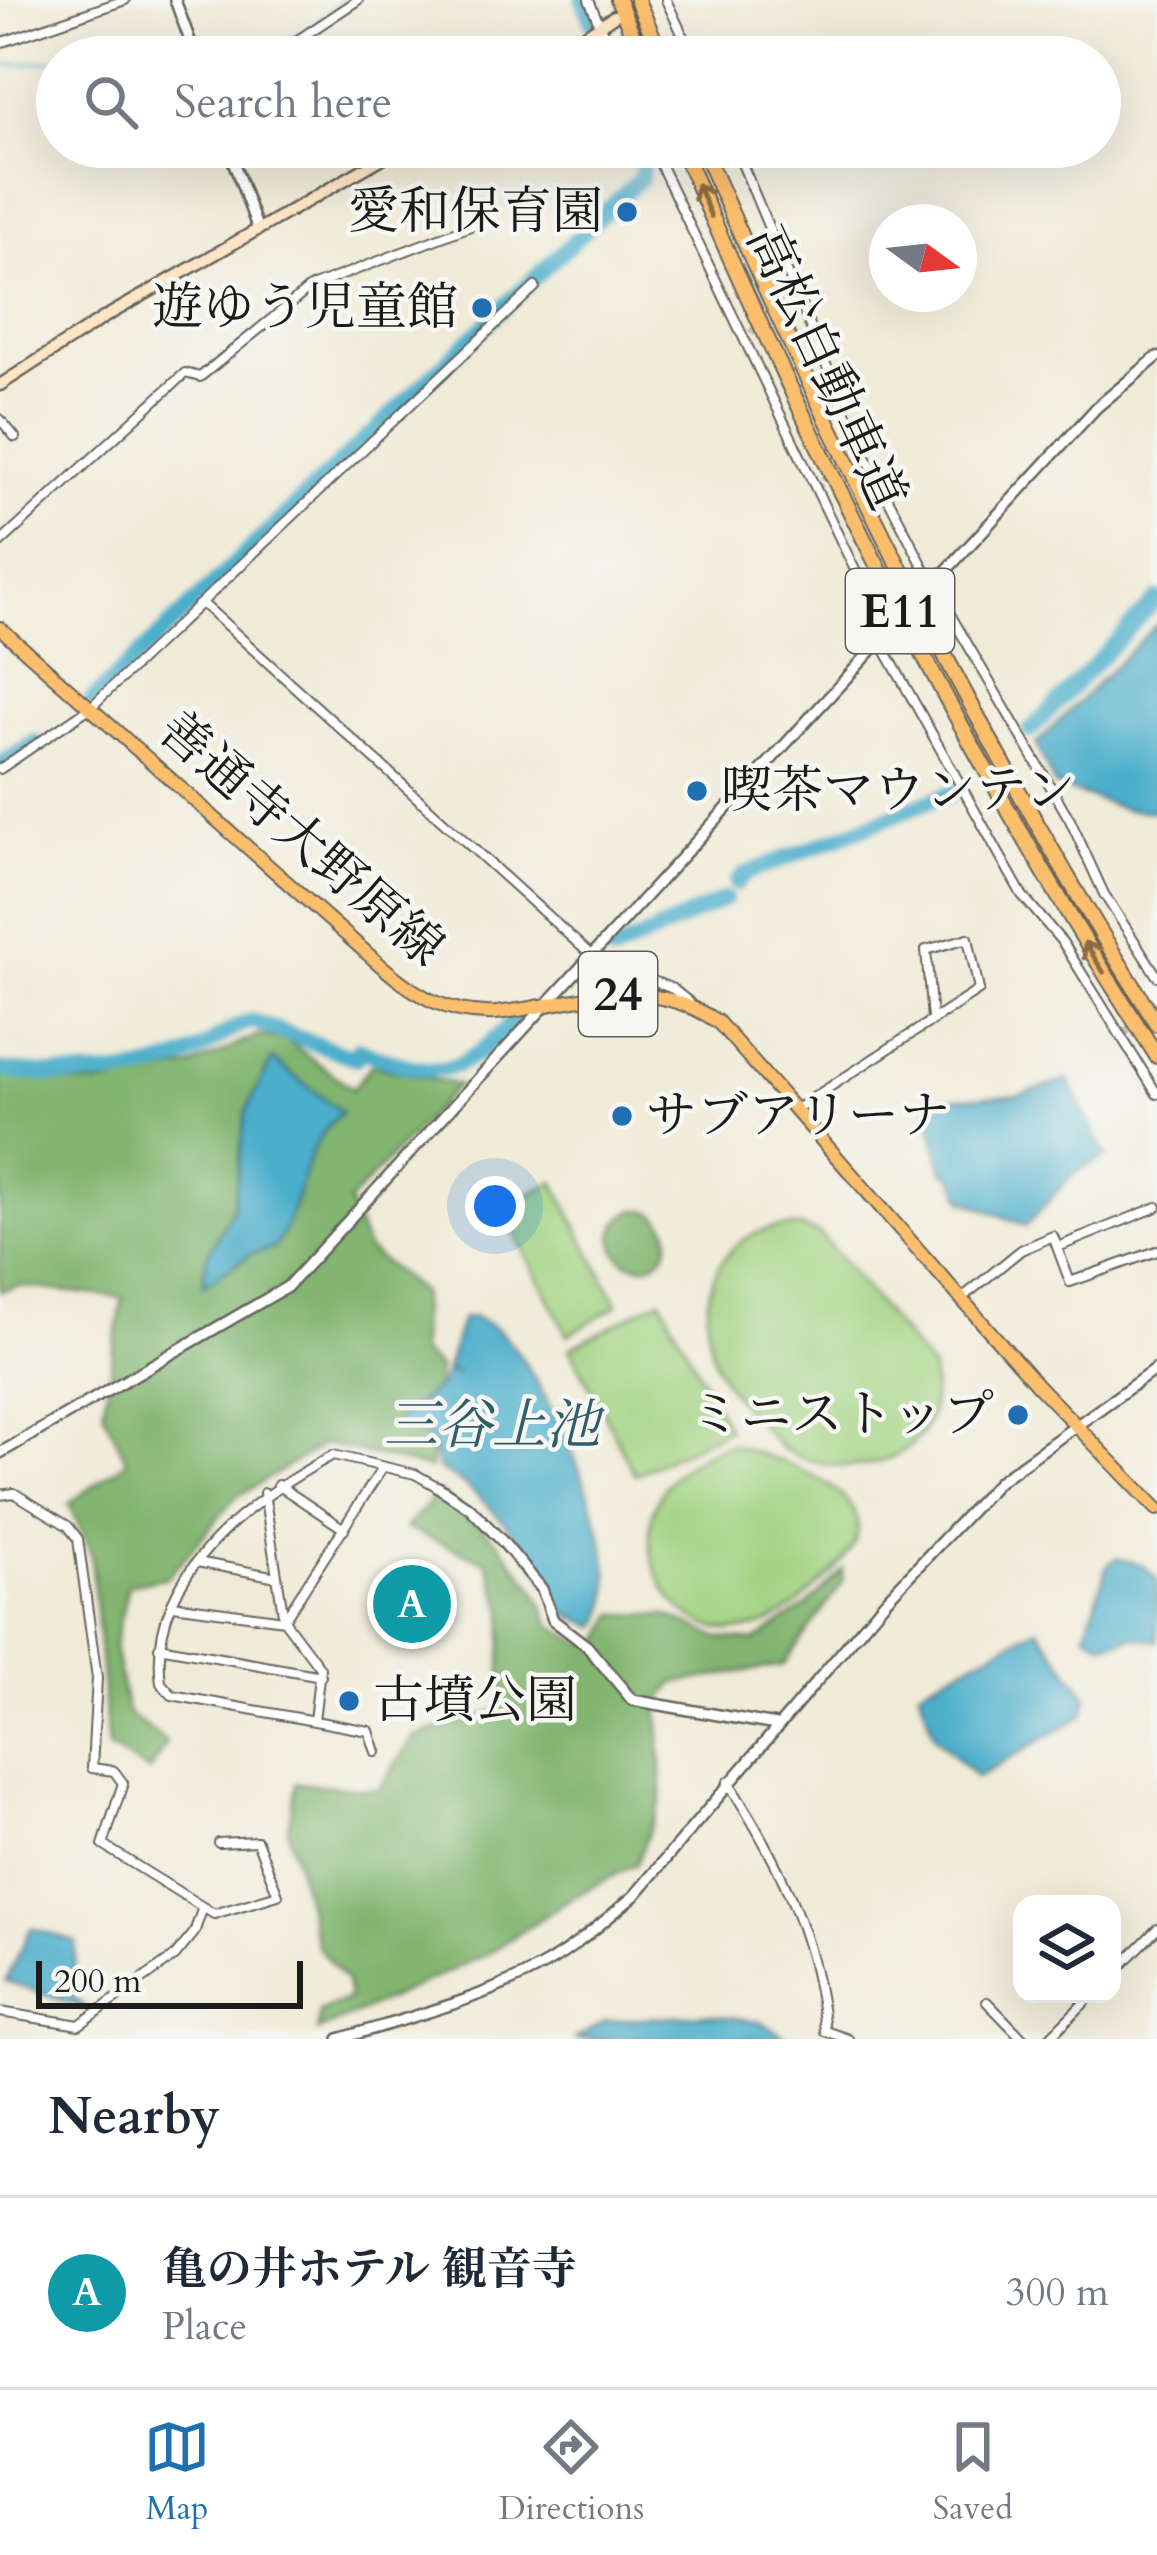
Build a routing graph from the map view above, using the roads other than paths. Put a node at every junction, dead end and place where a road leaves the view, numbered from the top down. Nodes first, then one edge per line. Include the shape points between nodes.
1 (125, 0) edge
2 (175, 0) edge
3 (358, 0) edge
4 (589, 0) edge
5 (618, 0) edge
6 (638, 0) edge
7 (666, 0) edge
8 (614, 16) dead end
9 (600, 27) junction
10 (188, 36) edge
11 (304, 36) edge
12 (586, 36) edge
13 (604, 36) edge
14 (633, 36) edge
15 (653, 36) edge
16 (683, 36) edge
17 (0, 43) edge
18 (236, 168) edge
19 (366, 168) edge
20 (662, 168) edge
21 (691, 168) edge
22 (712, 168) edge
23 (744, 168) edge
24 (481, 222) dead end
25 (258, 230) junction
26 (535, 287) dead end
27 (1157, 357) edge
28 (0, 385) edge
29 (0, 419) edge
30 (15, 437) dead end
31 (0, 543) edge
32 (933, 585) junction
33 (202, 603) junction
34 (0, 628) edge
35 (883, 638) junction
36 (91, 707) junction
37 (0, 769) edge
38 (592, 956) junction
39 (1157, 976) edge
40 (690, 1003) junction
41 (547, 1006) junction
42 (932, 1019) junction
43 (1157, 1024) edge
44 (1157, 1056) edge
45 (1157, 1094) edge
46 (796, 1109) junction
47 (1157, 1207) edge
48 (1058, 1247) junction
49 (1157, 1251) edge
50 (962, 1298) junction
51 (1157, 1368) edge
52 (1077, 1425) junction
53 (0, 1453) edge
54 (383, 1467) junction
55 (278, 1485) junction
56 (438, 1487) joint
57 (264, 1493) junction
58 (0, 1495) edge
59 (1157, 1508) edge
60 (344, 1529) junction
61 (197, 1562) junction
62 (277, 1577) junction
63 (172, 1605) junction
64 (284, 1620) junction
65 (159, 1647) junction
66 (321, 1676) junction
67 (314, 1721) junction
68 (776, 1725) junction
69 (376, 1751) dead end
70 (728, 1782) junction
71 (219, 1843) dead end
72 (202, 1907) junction
73 (1157, 1929) edge
74 (1121, 1966) edge
75 (987, 2002) dead end
76 (1084, 2003) edge
77 (0, 2012) edge
78 (339, 2039) edge
79 (848, 2039) edge
80 (1023, 2039) edge
81 (1048, 2039) edge

1 - 17 street
2 - 10 street
3 - 11 street
4 - 9 street
5 - 14 highway
6 - 15 highway
7 - 16 street
8 - 9 main road
9 - 12 main road
9 - 13 street
18 - 25 street
19 - 25 main road
20 - 35 street
44 -> 21 highway, 高松自動車道 / E11 via 929,667
22 - 43 highway, 高松自動車道 / E11 via 944,662
23 - 32 street via 858,441
24 - 31 street via 311,287 200,377 185,374 167,388
25 - 28 main road
26 - 33 street
27 - 32 street via 1097,406
29 - 30 street
32 - 39 street
33 - 36 street
33 - 38 street
34 - 36 main road, 善通寺大野原線 / 24
35 - 38 street
35 - 45 street via 1022,895 1064,943
36 - 37 street
36 - 41 main road, 善通寺大野原線 / 24 via 408,989 473,1014
38 - 40 street
38 - 41 street
40 - 41 main road, 善通寺大野原線 / 24 via 639,993
40 - 46 main road, 24 via 728,1032
41 - 53 street via 287,1287
42 - 42 street via 979,990 968,938 926,950
42 - 46 street
46 - 50 main road, 24
47 - 48 street
48 - 49 street via 1070,1282
48 - 50 street via 1053,1236 1021,1250
50 - 52 main road, 24
51 - 52 street
52 - 59 main road, 24
52 - 68 street via 999,1480
54 - 55 street via 333,1455
54 - 56 street
54 - 60 street
55 - 57 street
55 - 60 street
56 - 68 street via 502,1541 542,1589 553,1620 632,1700
57 - 61 street
57 - 62 street
58 - 72 street via 14,1493 68,1526 83,1554 97,1678 92,1768 113,1771 123,1783 103,1845
60 - 64 street
61 - 62 street
61 - 63 street
62 - 64 street
63 - 64 street
63 - 65 street
64 - 66 street
65 - 66 street
65 - 67 street via 161,1683 172,1695
66 - 67 street
67 - 69 street via 369,1731
68 - 70 street
70 - 78 street via 634,1896 543,1965
70 - 79 street via 781,1866 821,1991 825,2031
71 - 72 street via 257,1840 278,1895 214,1914
72 - 77 street via 176,1956 79,2025
73 - 74 street
75 - 80 street
76 - 81 street

